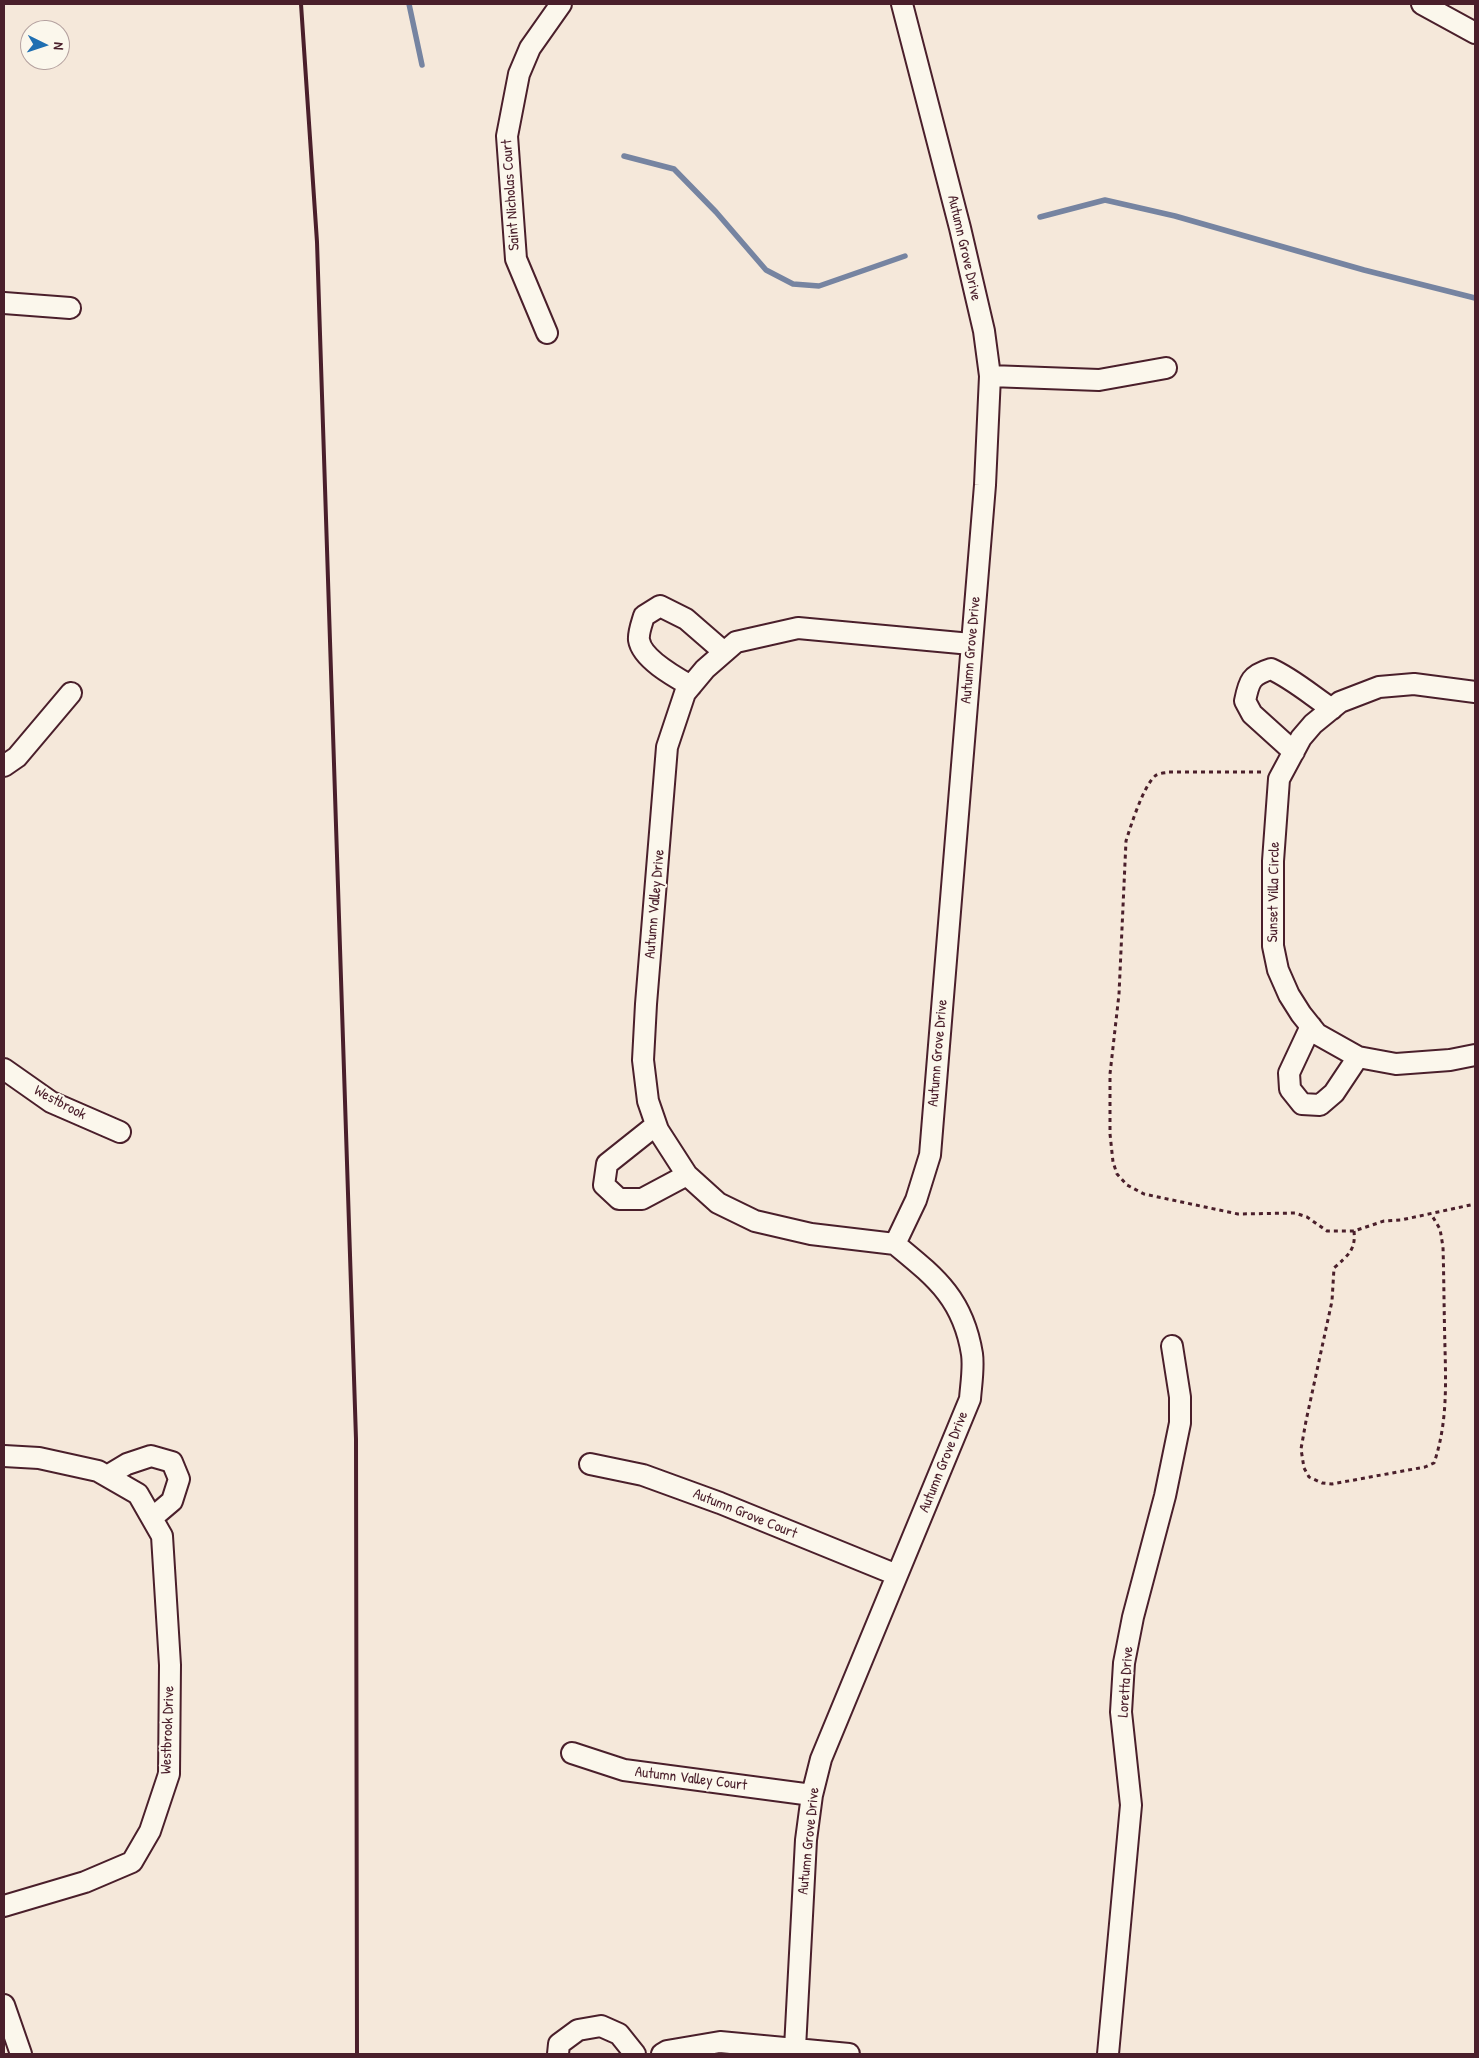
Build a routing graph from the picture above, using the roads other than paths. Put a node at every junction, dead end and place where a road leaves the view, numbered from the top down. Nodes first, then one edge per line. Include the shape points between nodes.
1 (560, 4) edge
2 (902, 4) edge
3 (1422, 4) edge
4 (1475, 34) edge
5 (4, 303) edge
6 (70, 308) dead end
7 (547, 333) dead end
8 (1166, 368) dead end
9 (990, 376) junction
10 (971, 644) junction
11 (724, 652) junction
12 (691, 686) junction
13 (1475, 692) edge
14 (71, 693) dead end
15 (1332, 709) junction
16 (1294, 752) junction
17 (4, 766) edge
18 (1311, 1026) junction
19 (1475, 1055) edge
20 (1358, 1057) junction
21 (4, 1069) edge
22 (656, 1125) junction
23 (120, 1132) dead end
24 (686, 1176) junction
25 (895, 1244) junction
26 (1172, 1346) dead end
27 (4, 1456) edge
28 (590, 1464) dead end
29 (108, 1476) junction
30 (152, 1518) junction
31 (897, 1575) junction
32 (572, 1753) dead end
33 (812, 1795) junction
34 (4, 1906) edge
35 (4, 2005) edge
36 (795, 2048) junction
37 (21, 2054) edge
38 (558, 2054) edge
39 (636, 2054) edge
40 (662, 2054) edge
41 (849, 2054) edge
42 (1108, 2054) edge

1 - 7 street, Saint Nicholas Court via 530,48 518,74 507,136 516,259
2 - 9 street, Autumn Grove Drive via 960,228 984,331
3 - 4 street
5 - 6 street
8 - 9 street via 1099,380
9 - 10 street, Autumn Grove Drive via 985,485
10 - 11 street, Autumn Valley Drive via 798,628 736,642
10 - 25 street, Autumn Grove Drive via 930,1155 916,1200
11 - 12 street, Autumn Valley Drive
11 - 12 street via 686,619 660,606 644,616 638,639 646,655
12 - 22 street, Autumn Valley Drive via 667,747 646,1004 643,1060 648,1101
13 - 15 street, Sunset Villa Circle via 1414,684 1379,687 1340,702
14 - 17 street via 17,757
15 - 16 street, Sunset Villa Circle via 1313,724
15 - 16 street via 1271,669 1258,673 1249,683 1244,701 1252,714
16 - 18 street, Sunset Villa Circle via 1279,778 1273,861 1273,946 1278,970 1289,995
18 - 20 street, Sunset Villa Circle via 1317,1034
18 - 20 street via 1289,1073 1290,1089 1302,1104 1320,1105 1334,1093
19 - 20 street, Sunset Villa Circle via 1396,1064
21 - 23 street, Westbrook via 51,1102
22 - 24 street, Autumn Valley Drive
22 - 24 street via 607,1164 604,1186 619,1199 642,1199
24 - 25 street, Autumn Valley Drive via 718,1203 756,1221 811,1234
25 - 31 street, Autumn Grove Drive via 951,1296 962,1319 972,1355 970,1400
26 - 42 street, Loretta Drive via 1180,1397 1180,1423 1124,1663 1121,1712 1131,1805
27 - 29 street, Westbrook Drive via 39,1458
28 - 31 street, Autumn Grove Court via 644,1475
29 - 30 street, Westbrook Drive via 138,1494
29 - 30 street via 127,1464 151,1456 172,1462 179,1479 172,1501
30 - 34 street, Westbrook Drive via 162,1536 170,1665 169,1774 150,1831 132,1862 85,1882
31 - 33 street, Autumn Grove Drive via 821,1759
32 - 33 street, Autumn Valley Court via 624,1770
33 - 36 street, Autumn Grove Drive via 806,1840
35 - 37 street
36 - 40 street via 720,2042
36 - 41 street
38 - 39 street via 560,2044 578,2030 601,2026 619,2034

